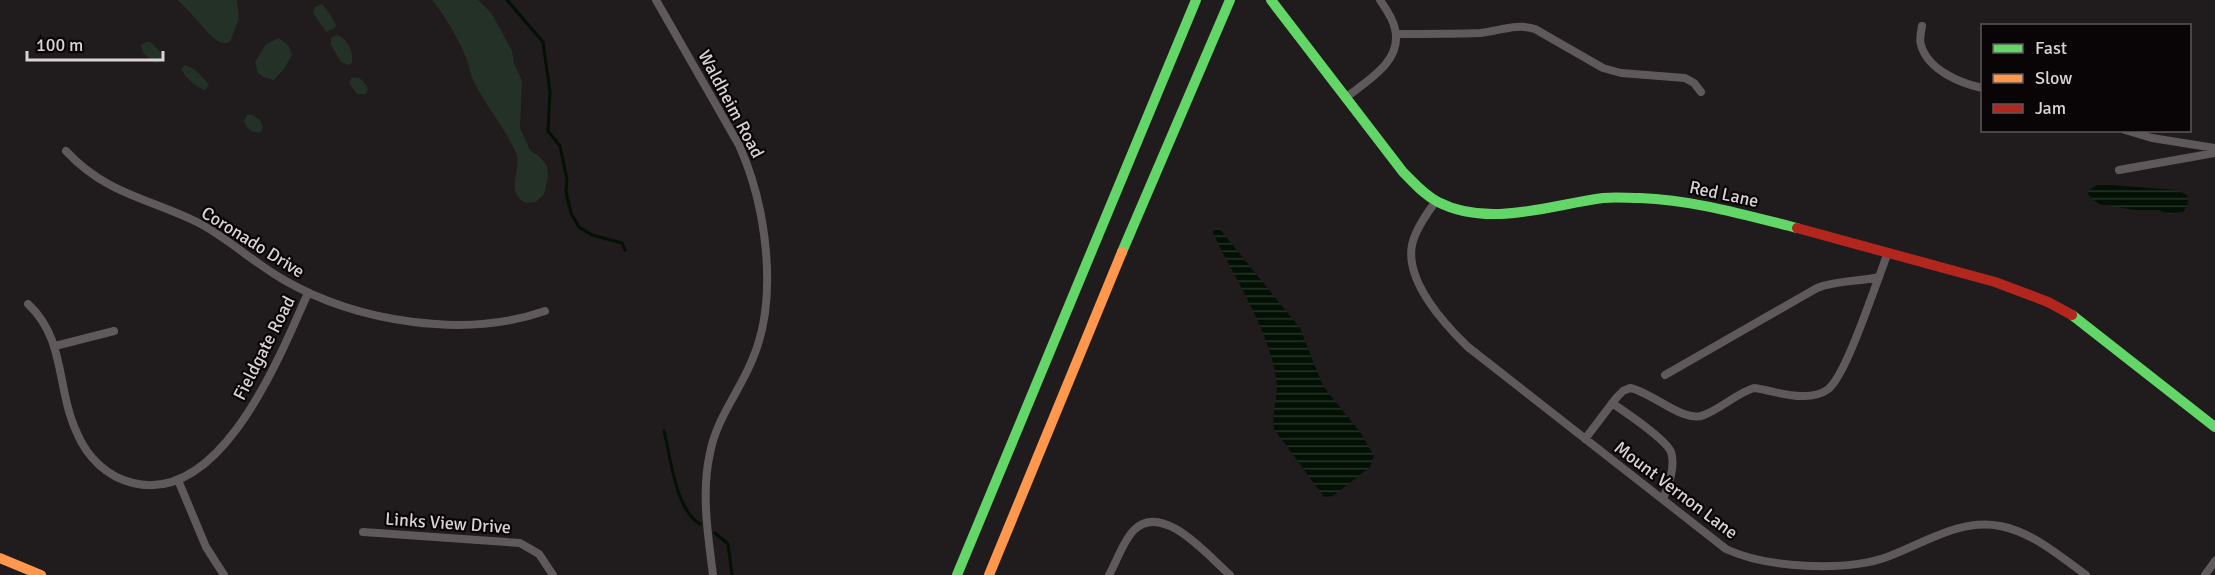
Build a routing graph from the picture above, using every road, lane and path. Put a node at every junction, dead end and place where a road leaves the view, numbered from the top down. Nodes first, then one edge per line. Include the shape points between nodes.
1 (656, 0) edge
2 (1196, 0) edge
3 (1230, 0) edge
4 (1271, 0) edge
5 (1380, 0) edge
6 (1922, 26) dead end
7 (1396, 34) junction
8 (1981, 87) edge
9 (1701, 92) dead end
10 (1345, 98) junction
11 (2132, 132) edge
12 (2215, 148) edge
13 (66, 151) dead end
14 (2215, 153) edge
15 (2120, 170) dead end
16 (1436, 201) junction
17 (1888, 252) junction
18 (1878, 278) junction
19 (308, 293) junction
20 (28, 303) dead end
21 (545, 311) dead end
22 (114, 331) dead end
23 (55, 346) junction
24 (1665, 375) dead end
25 (1612, 403) junction
26 (2215, 427) edge
27 (1585, 439) junction
28 (178, 480) junction
29 (1663, 499) junction
30 (363, 532) dead end
31 (0, 558) edge
32 (2215, 561) edge
33 (41, 575) edge
34 (224, 575) edge
35 (553, 575) edge
36 (713, 575) edge
37 (957, 575) edge
38 (989, 575) edge
39 (1109, 575) edge
40 (1230, 575) edge
41 (2086, 575) edge
42 (2205, 575) edge

1 - 36 street, Waldheim Road via 743,153 750,169 765,244 762,334 744,377 722,414 709,455 706,507
2 - 37 main road
3 - 38 main road
4 - 10 main road, Red Lane
5 - 7 street via 1392,18
6 - 8 street via 1921,45 1931,62 1954,78
7 - 9 street via 1484,32 1526,26 1603,68 1685,78
7 - 10 street via 1385,67
10 - 16 main road, Red Lane via 1402,172
11 - 12 street
13 - 19 street, Coronado Drive via 107,185 213,231 265,269
14 - 15 street
16 - 17 main road, Red Lane via 1456,210 1488,215 1606,198 1661,199 1732,211
16 - 27 street, Mount Vernon Lane via 1412,246 1413,268 1427,298 1468,347
17 - 18 street
17 - 26 main road, Red Lane via 1995,282 2060,308 2094,330
18 - 24 street via 1836,281 1817,288
18 - 25 street via 1859,331 1827,390 1804,396 1754,388 1697,417 1686,416 1633,388 1623,391
19 - 21 street, Coronado Drive via 375,315 424,323 480,324
19 - 28 street, Fieldgate Road via 249,412 203,464
20 - 23 street, Fieldgate Road via 45,322
22 - 23 street
23 - 28 street, Fieldgate Road via 71,420 95,462 116,477 139,485
25 - 27 street
25 - 29 street via 1663,441 1671,452 1670,479
27 - 29 street, Mount Vernon Lane
28 - 34 street via 206,547
29 - 41 street, Mount Vernon Lane via 1726,549 1759,559 1857,565 1954,530 1998,525 2049,548
30 - 35 street, Links View Drive via 520,543 539,554
31 - 33 main road
32 - 42 street
39 - 40 street via 1133,531 1157,521 1176,528

